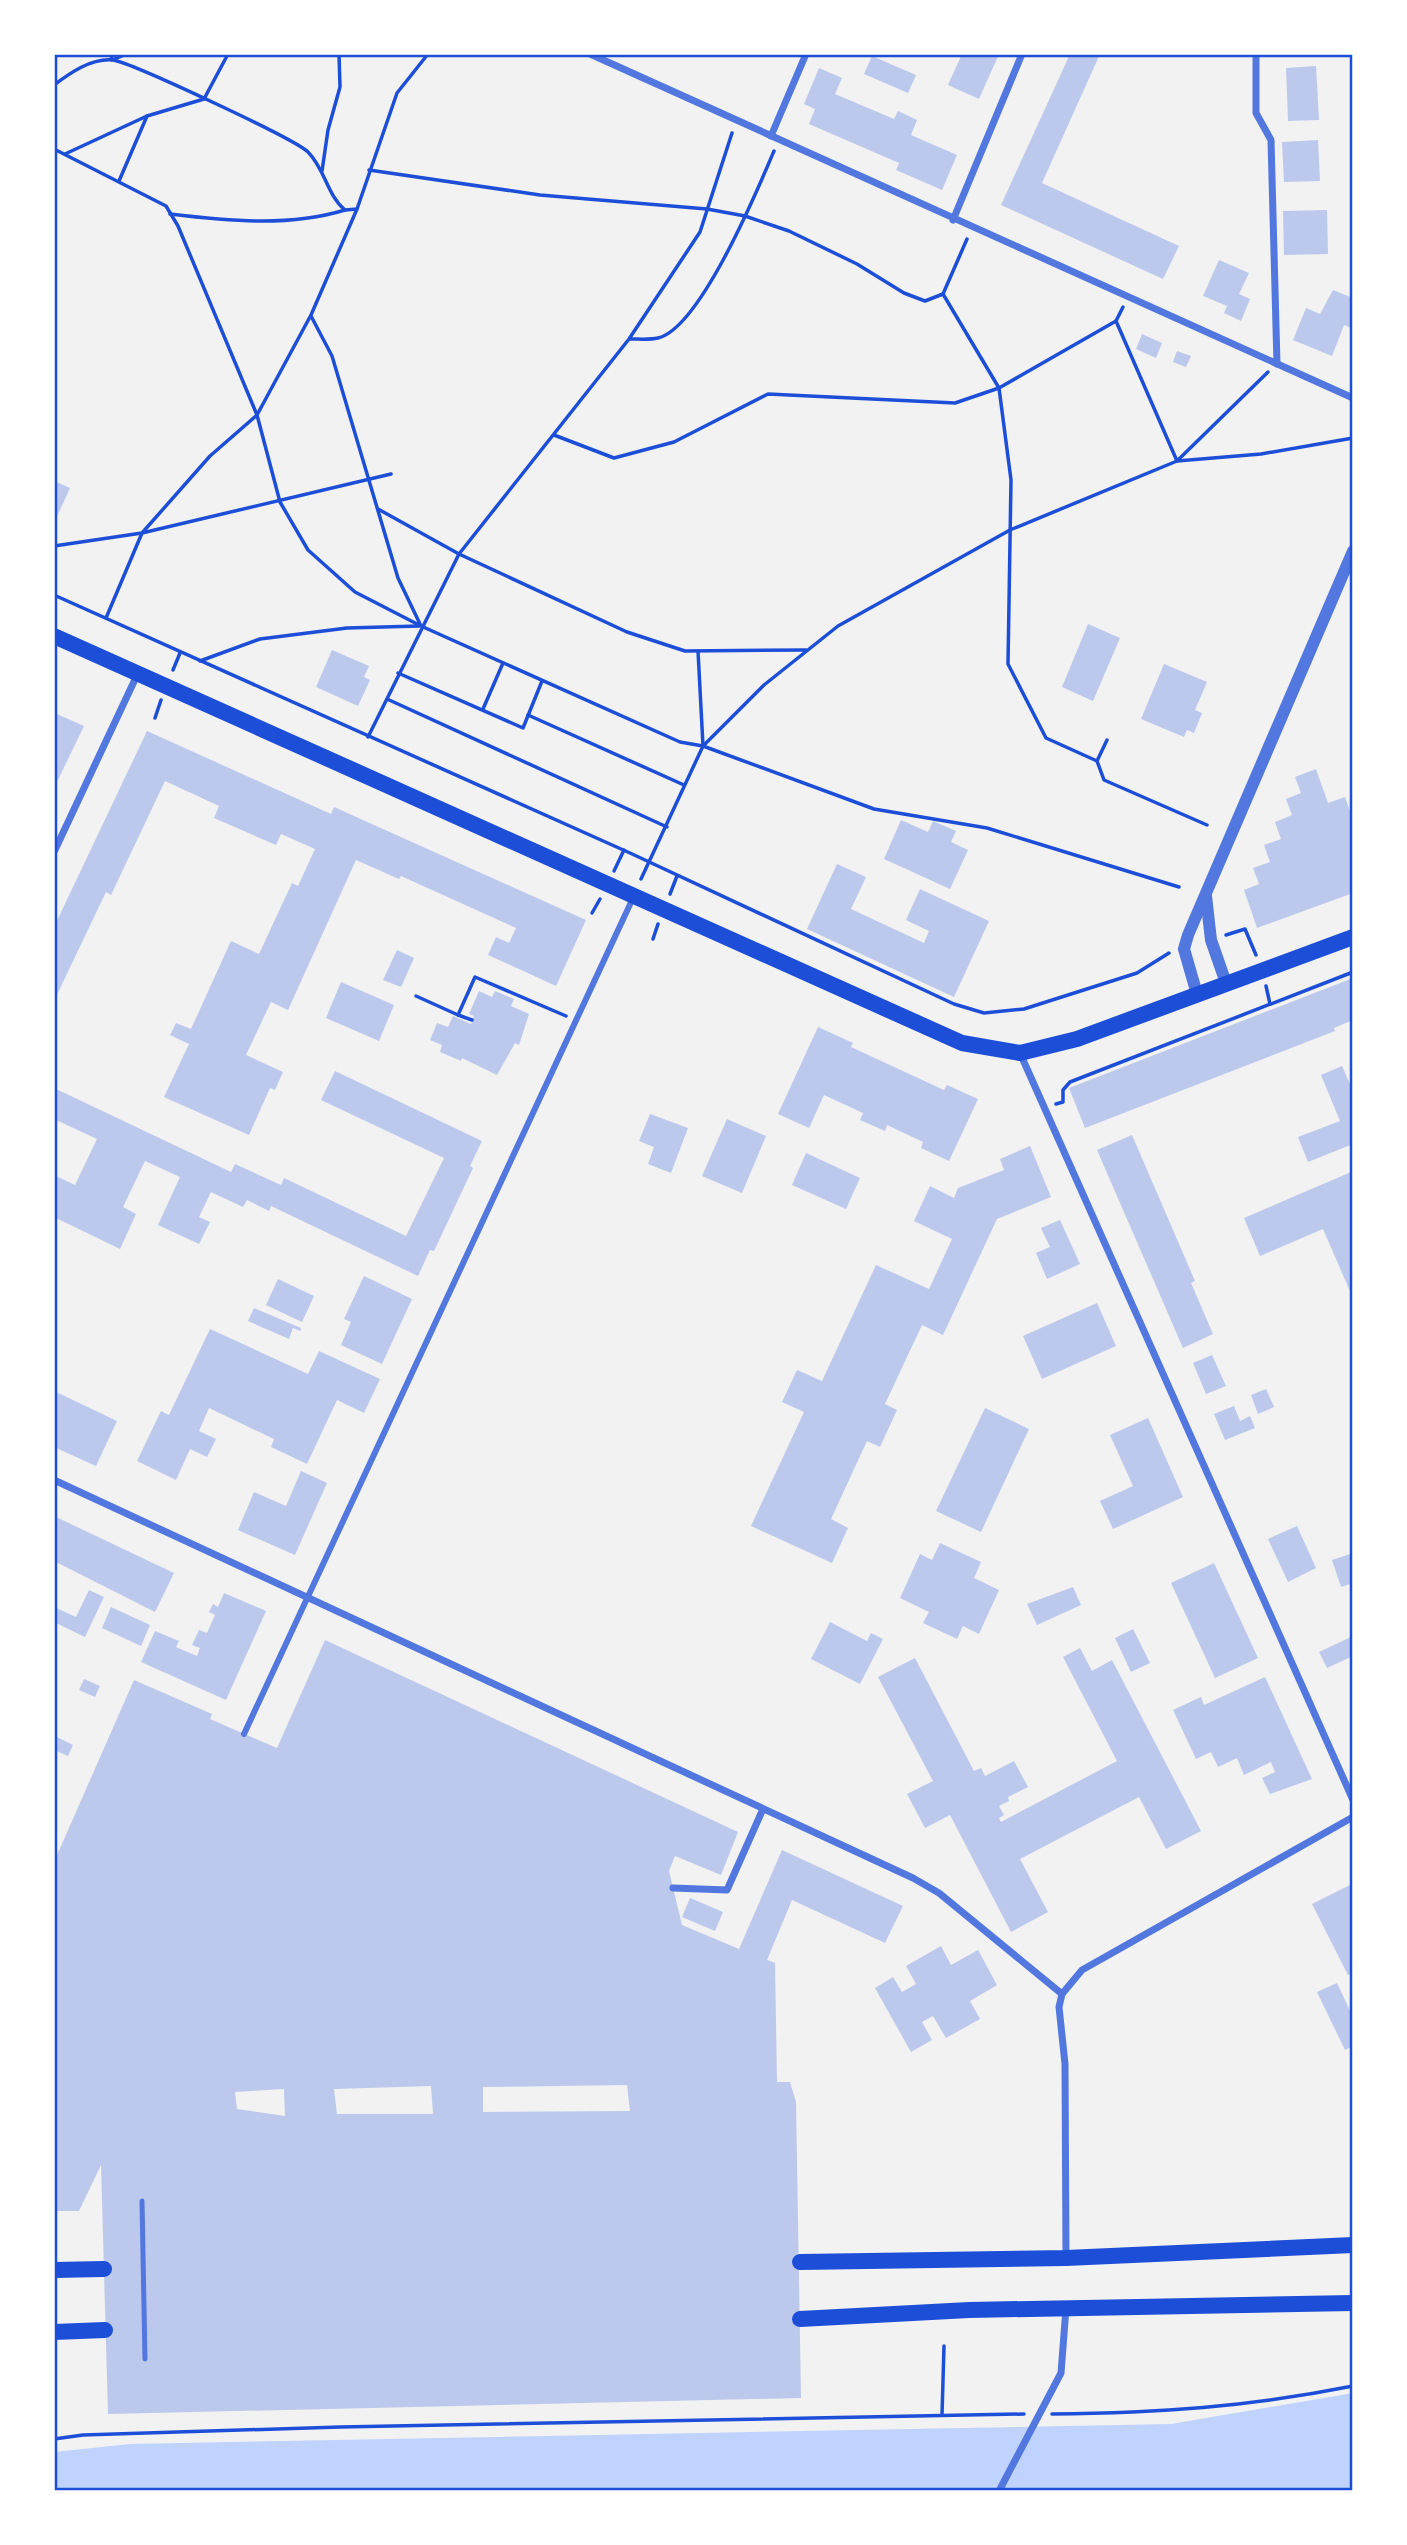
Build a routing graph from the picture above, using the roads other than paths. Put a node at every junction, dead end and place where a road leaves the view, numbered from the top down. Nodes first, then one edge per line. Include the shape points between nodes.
1 (590, 54) edge
2 (806, 54) edge
3 (1022, 54) edge
4 (1256, 54) edge
5 (771, 136) junction
6 (953, 220) junction
7 (1277, 363) junction
8 (1353, 398) edge
9 (1353, 551) edge
10 (1349, 567) edge
11 (54, 636) edge
12 (138, 673) junction
13 (54, 852) edge
14 (1205, 894) junction
15 (634, 896) junction
16 (1353, 937) edge
17 (1226, 984) junction
18 (1197, 994) junction
19 (1020, 1053) junction
20 (54, 1480) edge
21 (307, 1597) junction
22 (244, 1734) dead end
23 (1353, 1800) edge
24 (763, 1809) junction
25 (1353, 1817) edge
26 (673, 1888) dead end
27 (1062, 1994) junction
28 (142, 2201) dead end
29 (1353, 2245) edge
30 (1066, 2258) junction
31 (800, 2262) dead end
32 (104, 2269) dead end
33 (54, 2270) edge
34 (1353, 2303) edge
35 (1066, 2307) junction
36 (800, 2319) dead end
37 (106, 2330) dead end
38 (54, 2332) edge
39 (145, 2359) dead end
40 (999, 2491) edge

1 - 5 street
2 - 5 street
3 - 6 street
4 - 7 street via 1256,113 1271,140
5 - 6 street
6 - 7 street
7 - 8 street
9 - 10 street
10 - 14 street
11 - 12 main road
12 - 13 street
12 - 15 main road
14 - 17 street via 1211,940
14 - 18 street via 1184,948
15 - 19 main road via 940,1035
15 - 21 street
16 - 17 main road
17 - 18 main road
18 - 19 main road via 1077,1039
19 - 23 street
20 - 21 street
21 - 22 street
21 - 24 street
24 - 26 street via 727,1890
24 - 27 street via 939,1893
25 - 27 street via 1082,1970
27 - 30 street
28 - 39 lane
29 - 30 main road
30 - 31 main road
32 - 33 main road
34 - 35 main road
35 - 36 main road
35 - 40 street via 1061,2373
37 - 38 main road

